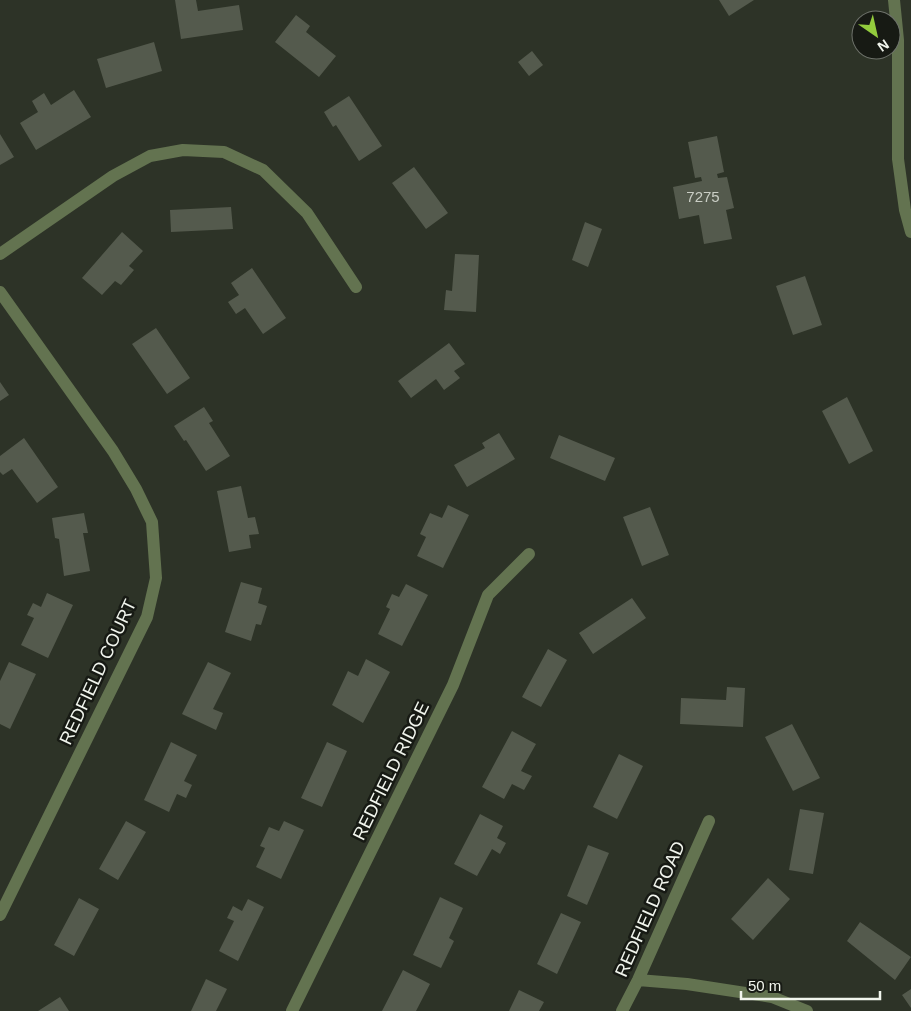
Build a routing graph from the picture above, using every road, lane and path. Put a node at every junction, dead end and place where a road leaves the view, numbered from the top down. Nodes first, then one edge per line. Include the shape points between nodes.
1 (894, 0) edge
2 (911, 232) edge
3 (0, 254) edge
4 (356, 287) dead end
5 (0, 292) edge
6 (529, 554) dead end
7 (709, 821) dead end
8 (0, 915) edge
9 (638, 980) junction
10 (292, 1011) edge
11 (622, 1011) edge
12 (807, 1011) edge

1 - 2 street via 898,40 898,159
3 - 4 street via 113,176 150,156 183,150 224,152 264,170 307,213
5 - 8 street, REDFIELD COURT via 136,488 152,522 156,578 147,617
6 - 10 street, REDFIELD RIDGE via 488,595 453,685
7 - 9 street, REDFIELD ROAD
9 - 11 street, REDFIELD ROAD
9 - 12 street via 772,997

